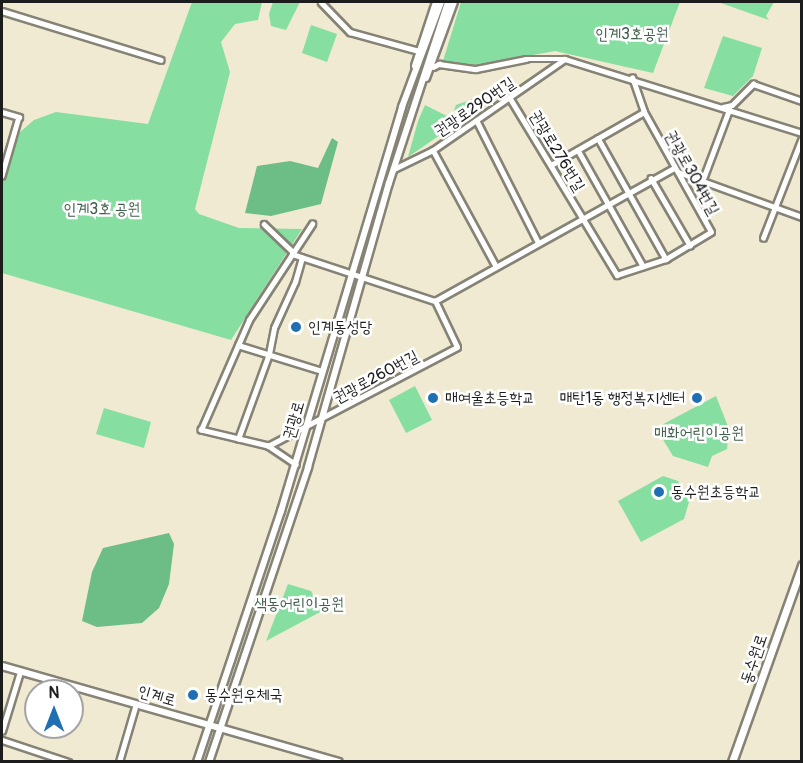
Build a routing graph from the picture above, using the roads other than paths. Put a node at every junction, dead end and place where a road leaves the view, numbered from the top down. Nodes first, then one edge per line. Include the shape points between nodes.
1 (321, 2) edge
2 (436, 2) edge
3 (441, 2) edge
4 (448, 2) edge
5 (454, 2) edge
6 (2, 11) edge
7 (433, 37) junction
8 (419, 51) junction
9 (566, 59) junction
10 (161, 60) dead end
11 (433, 68) junction
12 (632, 78) junction
13 (410, 84) junction
14 (422, 84) junction
15 (510, 98) junction
16 (801, 101) edge
17 (726, 108) junction
18 (2, 111) edge
19 (644, 112) junction
20 (477, 121) junction
21 (801, 134) edge
22 (598, 138) junction
23 (801, 140) edge
24 (433, 150) junction
25 (578, 150) junction
26 (551, 165) junction
27 (394, 169) junction
28 (676, 170) junction
29 (2, 176) edge
30 (651, 178) junction
31 (703, 179) junction
32 (629, 190) junction
33 (607, 203) junction
34 (777, 207) junction
35 (583, 216) junction
36 (801, 217) edge
37 (264, 224) dead end
38 (312, 224) dead end
39 (763, 238) dead end
40 (538, 242) junction
41 (690, 245) junction
42 (292, 253) junction
43 (302, 258) junction
44 (666, 259) junction
45 (496, 266) junction
46 (643, 266) junction
47 (351, 275) junction
48 (361, 278) junction
49 (435, 301) junction
50 (238, 345) junction
51 (269, 354) junction
52 (322, 371) junction
53 (318, 421) junction
54 (305, 428) junction
55 (238, 439) junction
56 (268, 446) junction
57 (296, 465) junction
58 (801, 565) edge
59 (2, 666) edge
60 (20, 672) junction
61 (136, 704) junction
62 (208, 725) junction
63 (220, 728) junction
64 (2, 731) edge
65 (2, 740) edge
66 (68, 762) edge
67 (118, 762) edge
68 (197, 762) edge
69 (209, 762) edge
70 (339, 762) edge
71 (732, 762) edge

1 - 8 street via 350,32
2 - 8 street, 권광로
3 - 7 street
4 - 7 street
5 - 11 street, 권광로
6 - 10 street
7 - 13 street, 권광로
7 - 14 street, 권광로
8 - 13 street, 권광로
9 - 11 street via 526,59 476,69 439,64
9 - 12 street
9 - 15 street, 권광로290번길
11 - 14 street, 권광로
12 - 17 street
12 - 19 street, 권광로304번길
13 - 47 street, 권광로
14 - 27 street, 권광로
15 - 20 street, 권광로290번길
15 - 26 street, 권광로276번길
16 - 17 street via 753,84
17 - 21 street
17 - 31 street
18 - 29 street via 19,117
19 - 22 street
19 - 28 street, 권광로304번길
20 - 24 street, 권광로290번길
20 - 40 street
22 - 25 street
22 - 32 street
23 - 34 street
24 - 27 street, 권광로290번길
24 - 45 street
25 - 26 street
25 - 33 street, 권광로276번길
26 - 35 street, 권광로276번길
27 - 48 street, 권광로
28 - 30 street, 권광로276번길
28 - 31 street
28 - 41 street, 권광로304번길 via 711,232
30 - 32 street, 권광로276번길
30 - 41 street
31 - 34 street
32 - 33 street, 권광로276번길
32 - 44 street
33 - 35 street, 권광로276번길
33 - 46 street, 권광로276번길
34 - 36 street
34 - 39 street
35 - 40 street, 권광로276번길
35 - 46 street, 권광로276번길 via 617,275
37 - 42 street
38 - 42 street
40 - 45 street, 권광로276번길
41 - 44 street, 권광로304번길
42 - 43 street
42 - 50 street via 249,320
43 - 47 street
43 - 51 street via 296,282 274,328
44 - 46 street, 권광로276번길
45 - 49 street, 권광로276번길
47 - 48 street
47 - 52 street, 권광로
48 - 49 street
48 - 53 street, 권광로
49 - 53 street, 권광로260번길 via 457,347
50 - 51 street
50 - 55 street via 201,430
51 - 52 street
51 - 55 street
52 - 54 street, 권광로
53 - 54 street, 권광로260번길
53 - 63 street, 권광로 via 296,504
54 - 56 street, 권광로260번길
54 - 57 street, 권광로
55 - 56 street
56 - 57 street
57 - 62 street, 권광로
58 - 71 main road, 동수원로
59 - 60 street, 인계로
60 - 61 street, 인계로
60 - 64 street
61 - 62 street, 인계로
61 - 67 street
62 - 63 street, 인계로
62 - 68 street, 권광로
63 - 69 street
63 - 70 street, 인계로
65 - 66 street

